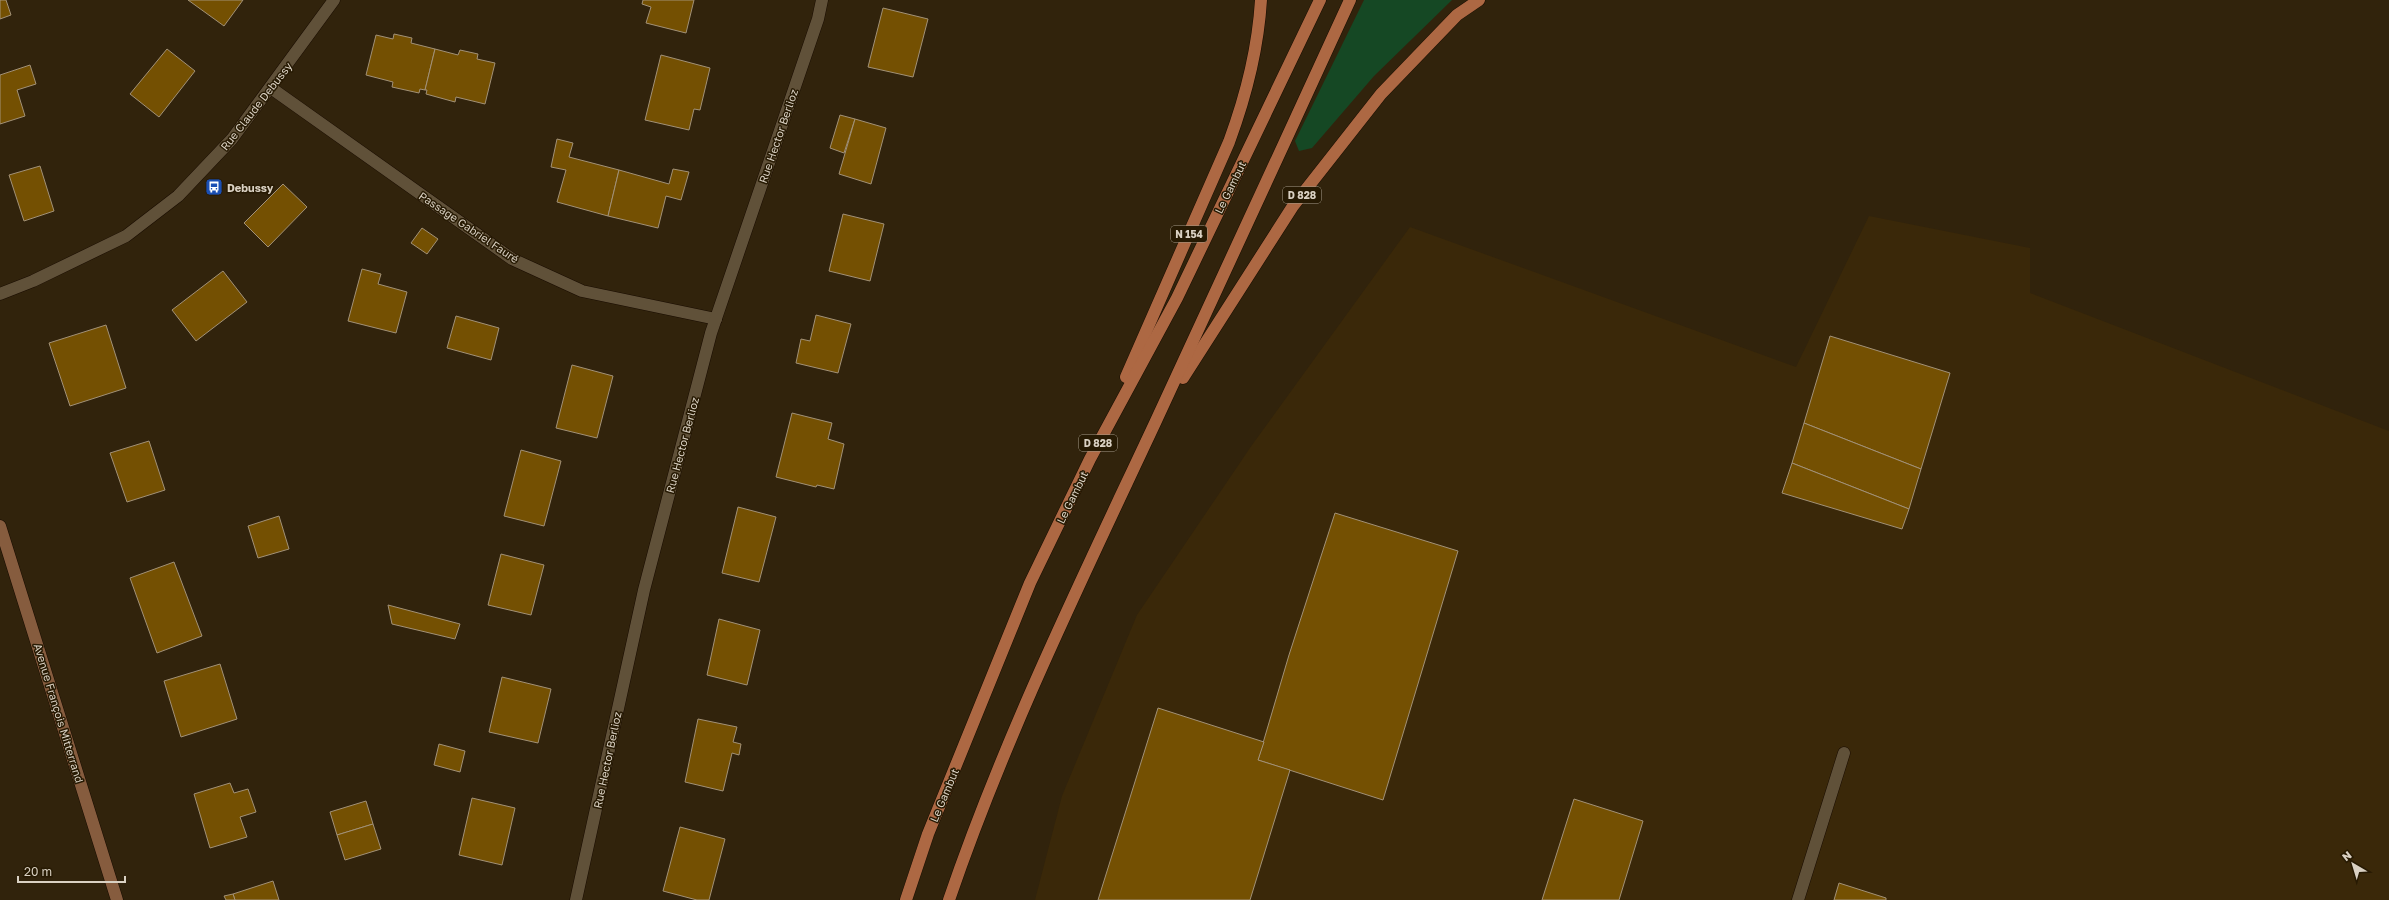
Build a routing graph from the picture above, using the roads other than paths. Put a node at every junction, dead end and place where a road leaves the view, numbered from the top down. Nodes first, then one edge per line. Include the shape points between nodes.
1 (334, 0) edge
2 (822, 0) edge
3 (1261, 0) edge
4 (1320, 0) edge
5 (1350, 0) edge
6 (1479, 0) edge
7 (270, 88) junction
8 (0, 294) edge
9 (716, 319) junction
10 (1158, 416) junction
11 (1090, 459) junction
12 (0, 526) edge
13 (1844, 753) dead end
14 (117, 900) edge
15 (576, 900) edge
16 (906, 900) edge
17 (949, 900) edge
18 (1798, 900) edge

1 - 7 street, Rue Claude Debussy
2 - 9 street, Rue Hector Berlioz via 818,19
3 - 11 main road, N 154 via 1254,62 1229,142
4 - 11 main road, Le Gambut / D 828 via 1177,298
5 - 10 main road, D 828
6 - 10 main road, D 828 via 1458,15 1381,94 1293,206
7 - 8 street, Rue Claude Debussy via 232,139 178,196 140,226 126,236
7 - 9 street, Passage Gabriel Fauré via 512,259 582,291
9 - 15 street, Rue Hector Berlioz via 644,590
10 - 17 main road, D 828 via 1084,574 1016,729
11 - 16 main road, Le Gambut / D 828 via 1030,583 928,834
12 - 14 main road, Avenue François Mitterrand
13 - 18 street

